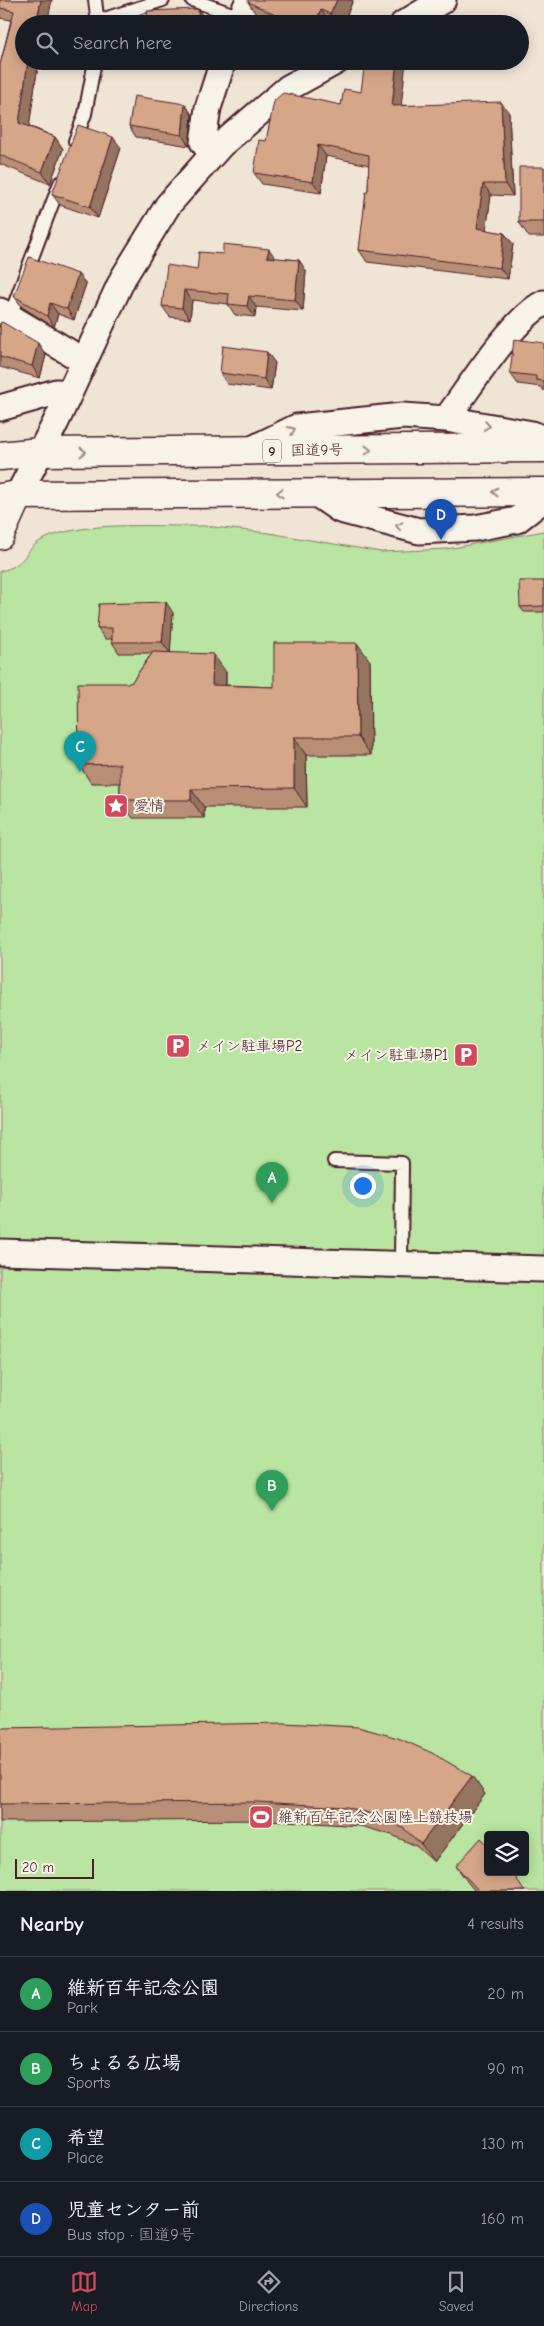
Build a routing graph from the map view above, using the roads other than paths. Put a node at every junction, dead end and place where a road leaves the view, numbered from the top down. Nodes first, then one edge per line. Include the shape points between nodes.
1 (95, 0) edge
2 (163, 0) edge
3 (192, 0) edge
4 (443, 0) edge
5 (243, 14) edge
6 (97, 15) edge
7 (119, 15) edge
8 (418, 15) edge
9 (94, 70) edge
10 (220, 70) edge
11 (321, 70) edge
12 (72, 151) edge
13 (212, 154) junction
14 (65, 169) edge
15 (544, 303) edge
16 (5, 314) edge
17 (84, 361) junction
18 (68, 393) junction
19 (0, 408) edge
20 (446, 419) junction
21 (544, 439) edge
22 (544, 448) edge
23 (248, 451) junction
24 (40, 452) junction
25 (0, 456) edge
26 (544, 492) edge
27 (315, 493) junction
28 (9, 497) edge
29 (544, 498) edge
30 (0, 535) edge
31 (334, 1161) dead end
32 (0, 1252) edge
33 (401, 1264) junction
34 (544, 1269) edge

1 - 6 lane
2 - 7 lane
3 - 5 lane
4 - 8 street
9 - 12 lane via 85,114
10 - 13 street via 208,108 203,142
11 - 13 street via 288,88
13 - 17 street via 168,205 123,278
14 - 16 lane
15 - 20 street via 532,309 493,355
16 - 17 street
17 - 18 street
18 - 19 street via 56,392
18 - 24 street
20 -> 21 street
23 -> 20 street via 297,427 403,416
23 -> 22 main road, 国道9号 / 9
24 -> 23 main road, 国道9号 / 9
24 - 25 main road, 国道9号 / 9
24 - 28 street
26 -> 27 main road
27 -> 28 main road
29 -> 27 street via 517,520 475,528 419,531 340,510
28 - 30 main road
31 - 33 lane via 402,1163
32 - 33 street
33 - 34 street

